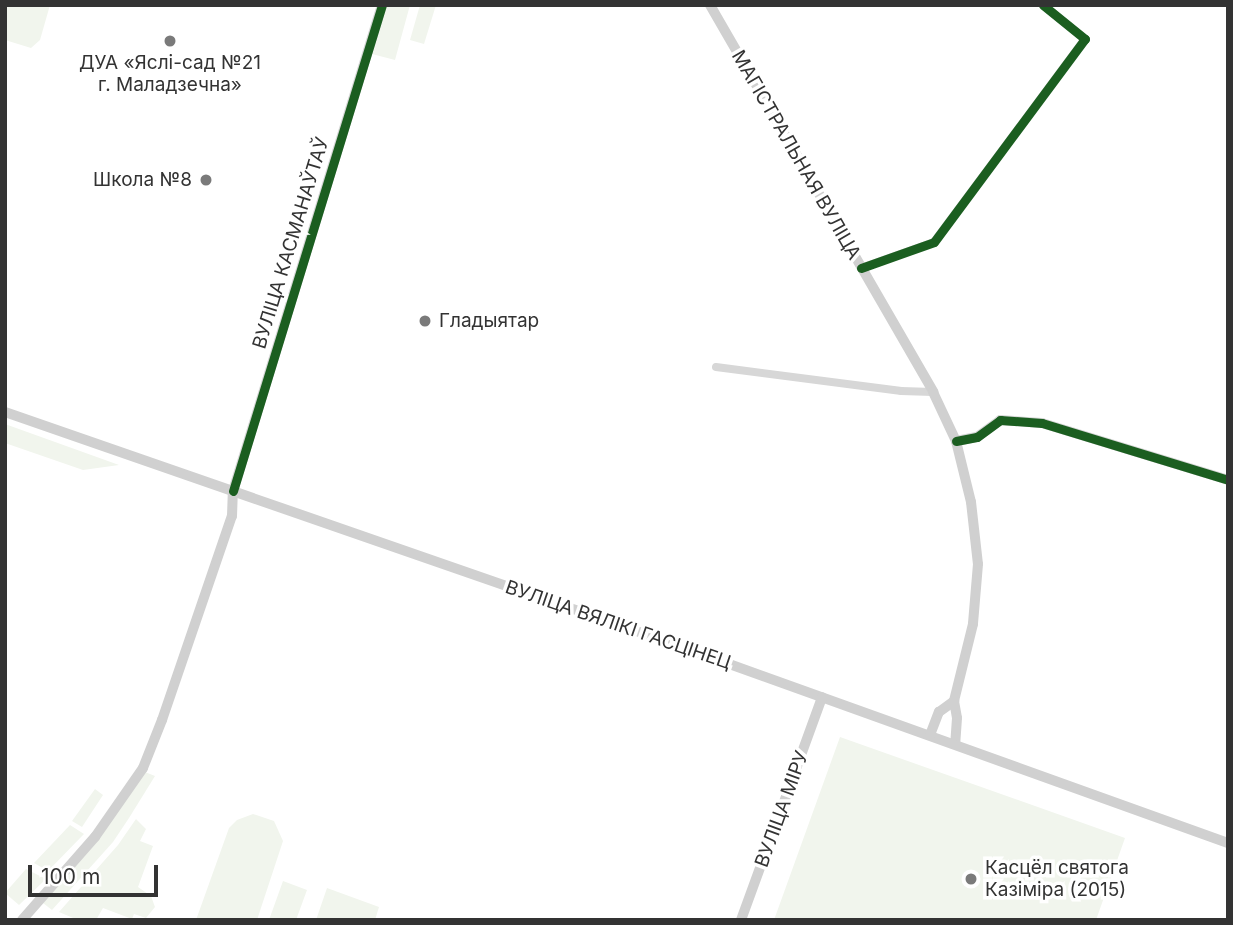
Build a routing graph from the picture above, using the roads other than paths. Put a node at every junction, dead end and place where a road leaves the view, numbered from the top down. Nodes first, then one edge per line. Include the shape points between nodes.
1 (382, 5) edge
2 (710, 5) edge
3 (1042, 5) edge
4 (861, 268) junction
5 (716, 367) dead end
6 (933, 392) junction
7 (5, 412) edge
8 (956, 441) junction
9 (1228, 480) edge
10 (233, 491) junction
11 (822, 698) junction
12 (954, 701) junction
13 (930, 735) junction
14 (955, 744) junction
15 (1228, 843) edge
16 (22, 920) edge
17 (741, 920) edge

1 - 10 street, ВУЛІЦА КАСМАНАЎТАЎ
2 - 4 main road, МАГІСТРАЛЬНАЯ ВУЛІЦА
3 - 4 street via 1085,39 934,242
4 - 6 main road, МАГІСТРАЛЬНАЯ ВУЛІЦА
5 - 6 street
6 - 8 main road, МАГІСТРАЛЬНАЯ ВУЛІЦА
7 - 10 main road, ВУЛІЦА ВЯЛІКІ ГАСЦІНЕЦ
8 - 9 street via 977,437 1000,420 1042,423
8 - 12 main road, МАГІСТРАЛЬНАЯ ВУЛІЦА via 971,502 978,564 973,624
10 - 11 main road, ВУЛІЦА ВЯЛІКІ ГАСЦІНЕЦ
10 - 16 main road via 221,541 143,768 95,837
11 - 13 main road, ВУЛІЦА ВЯЛІКІ ГАСЦІНЕЦ
11 - 17 main road, ВУЛІЦА МІРУ
12 - 13 main road via 939,712
12 - 14 main road
13 - 14 main road, ВУЛІЦА ВЯЛІКІ ГАСЦІНЕЦ
14 - 15 main road, ВУЛІЦА ВЯЛІКІ ГАСЦІНЕЦ

